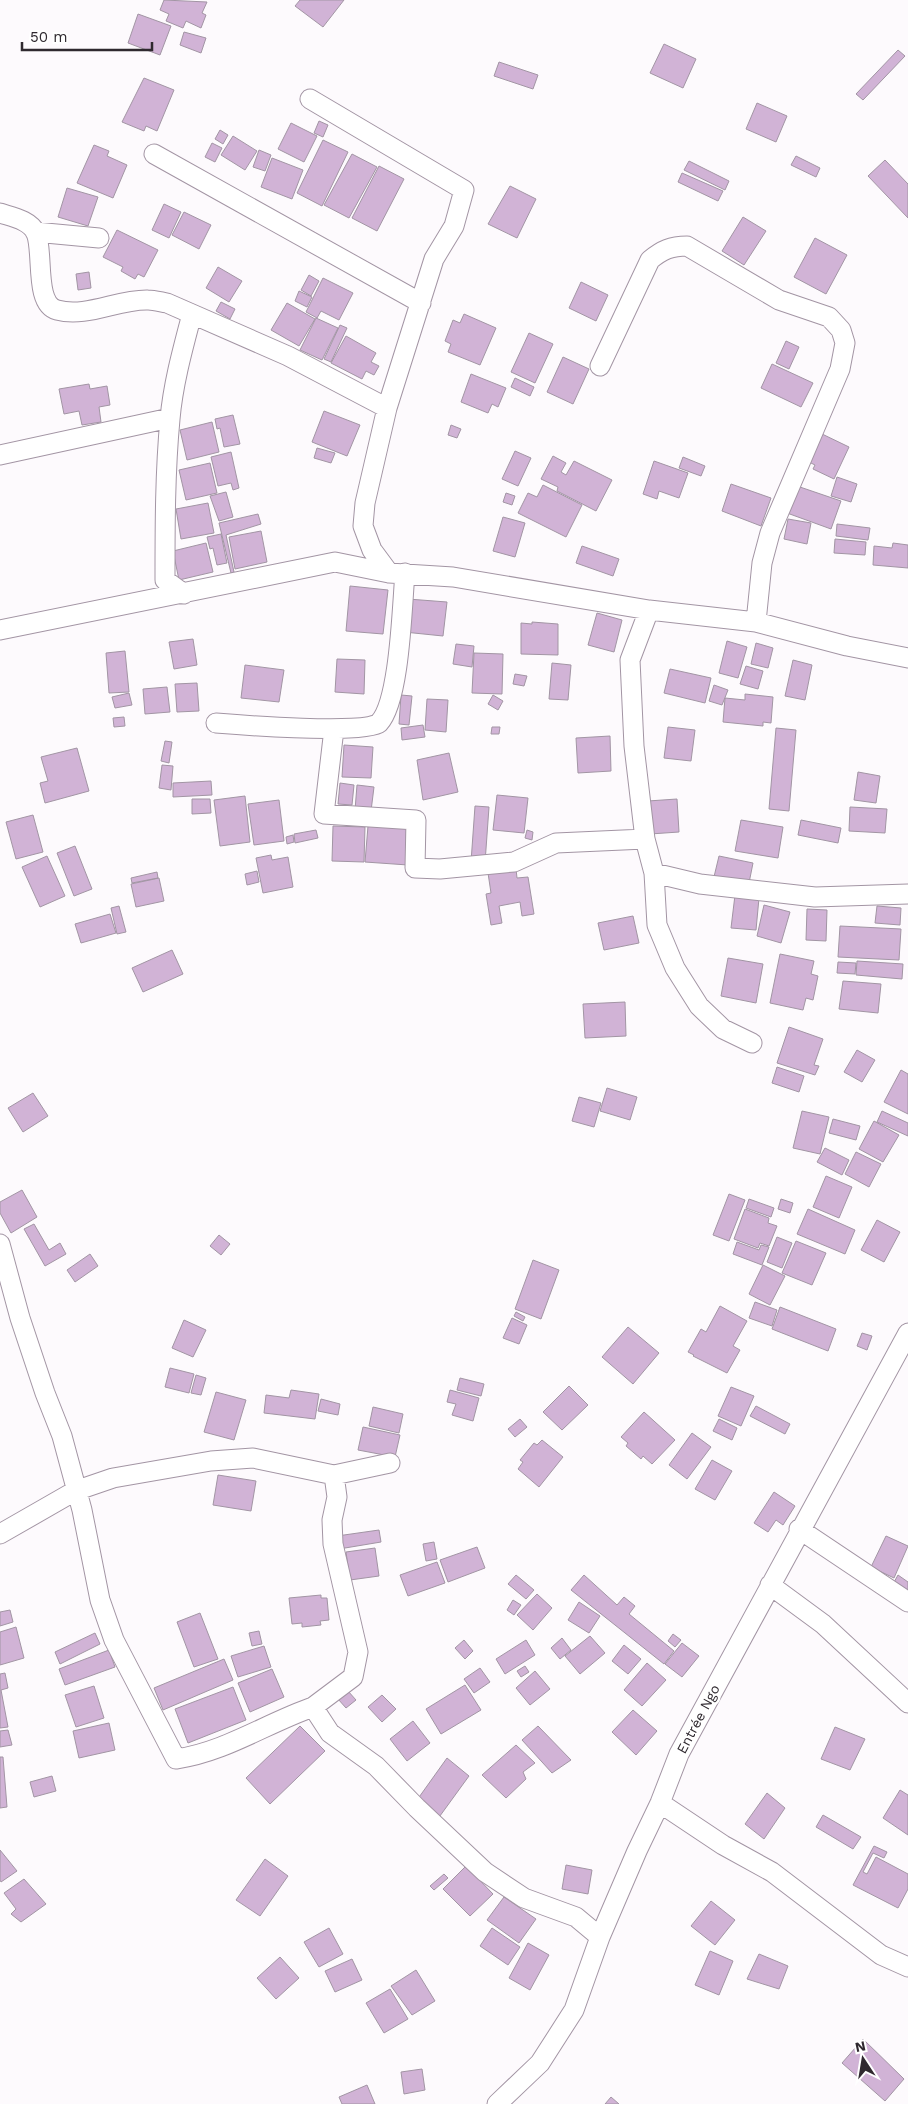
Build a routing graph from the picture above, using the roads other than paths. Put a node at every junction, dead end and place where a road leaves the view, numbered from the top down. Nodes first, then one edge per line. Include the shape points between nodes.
1 (310, 99) dead end
2 (154, 154) dead end
3 (0, 213) edge
4 (35, 232) junction
5 (99, 238) dead end
6 (421, 303) junction
7 (192, 314) junction
8 (600, 366) dead end
9 (387, 408) junction
10 (170, 418) junction
11 (0, 455) edge
12 (397, 573) junction
13 (184, 594) junction
14 (649, 610) junction
15 (756, 622) junction
16 (0, 630) edge
17 (908, 658) edge
18 (216, 724) dead end
19 (334, 729) junction
20 (645, 839) junction
21 (654, 872) junction
22 (908, 894) edge
23 (752, 1043) dead end
24 (0, 1244) edge
25 (908, 1333) edge
26 (390, 1463) dead end
27 (334, 1475) junction
28 (75, 1491) junction
29 (800, 1529) junction
30 (0, 1534) edge
31 (770, 1585) junction
32 (908, 1602) edge
33 (908, 1703) edge
34 (313, 1708) junction
35 (660, 1803) junction
36 (600, 1938) junction
37 (908, 1967) edge
38 (497, 2104) edge

1 - 6 street via 464,190 454,226 434,259
2 - 6 street
3 - 4 street via 22,220
4 - 5 street
4 - 7 street via 44,295 48,305 55,310 71,312 147,300 167,303
6 - 9 street
7 - 9 street via 288,356
7 - 10 street
8 - 15 street via 650,260 674,246 687,246 779,300 829,317 841,330 845,343 840,369 770,533 762,563
9 - 12 street via 363,526 372,550
10 - 11 street
10 - 13 street via 165,580
12 - 13 street via 336,562
12 - 14 street via 502,584
12 - 19 street via 394,686 383,717 371,727
13 - 16 street
14 - 15 street
14 - 20 street via 630,660 634,746
15 - 17 street
18 - 19 street
19 - 20 street via 324,814 416,820 415,868 440,869 514,862 556,843
20 - 21 street
21 - 22 street via 700,884 815,897
21 - 23 street via 657,925 675,968 711,1019 723,1029
24 - 28 street via 20,1318 58,1422
25 - 29 street, Entrée Ngo
26 - 27 street
27 - 28 street via 253,1458 211,1461 113,1478
27 - 34 street via 337,1497 332,1520 333,1544 358,1652 353,1677
28 - 30 street
28 - 34 street via 82,1510 100,1600 114,1640 176,1759 192,1757
29 - 31 street, Entrée Ngo
29 - 32 street
31 - 33 street via 823,1624
31 - 35 street, Entrée Ngo via 679,1754
34 - 36 street via 330,1733 376,1766 485,1872 524,1898 576,1917
35 - 36 street, Entrée Ngo
35 - 37 street via 723,1845 772,1872 881,1955
36 - 38 street, Entrée Ngo via 574,2010 540,2063

